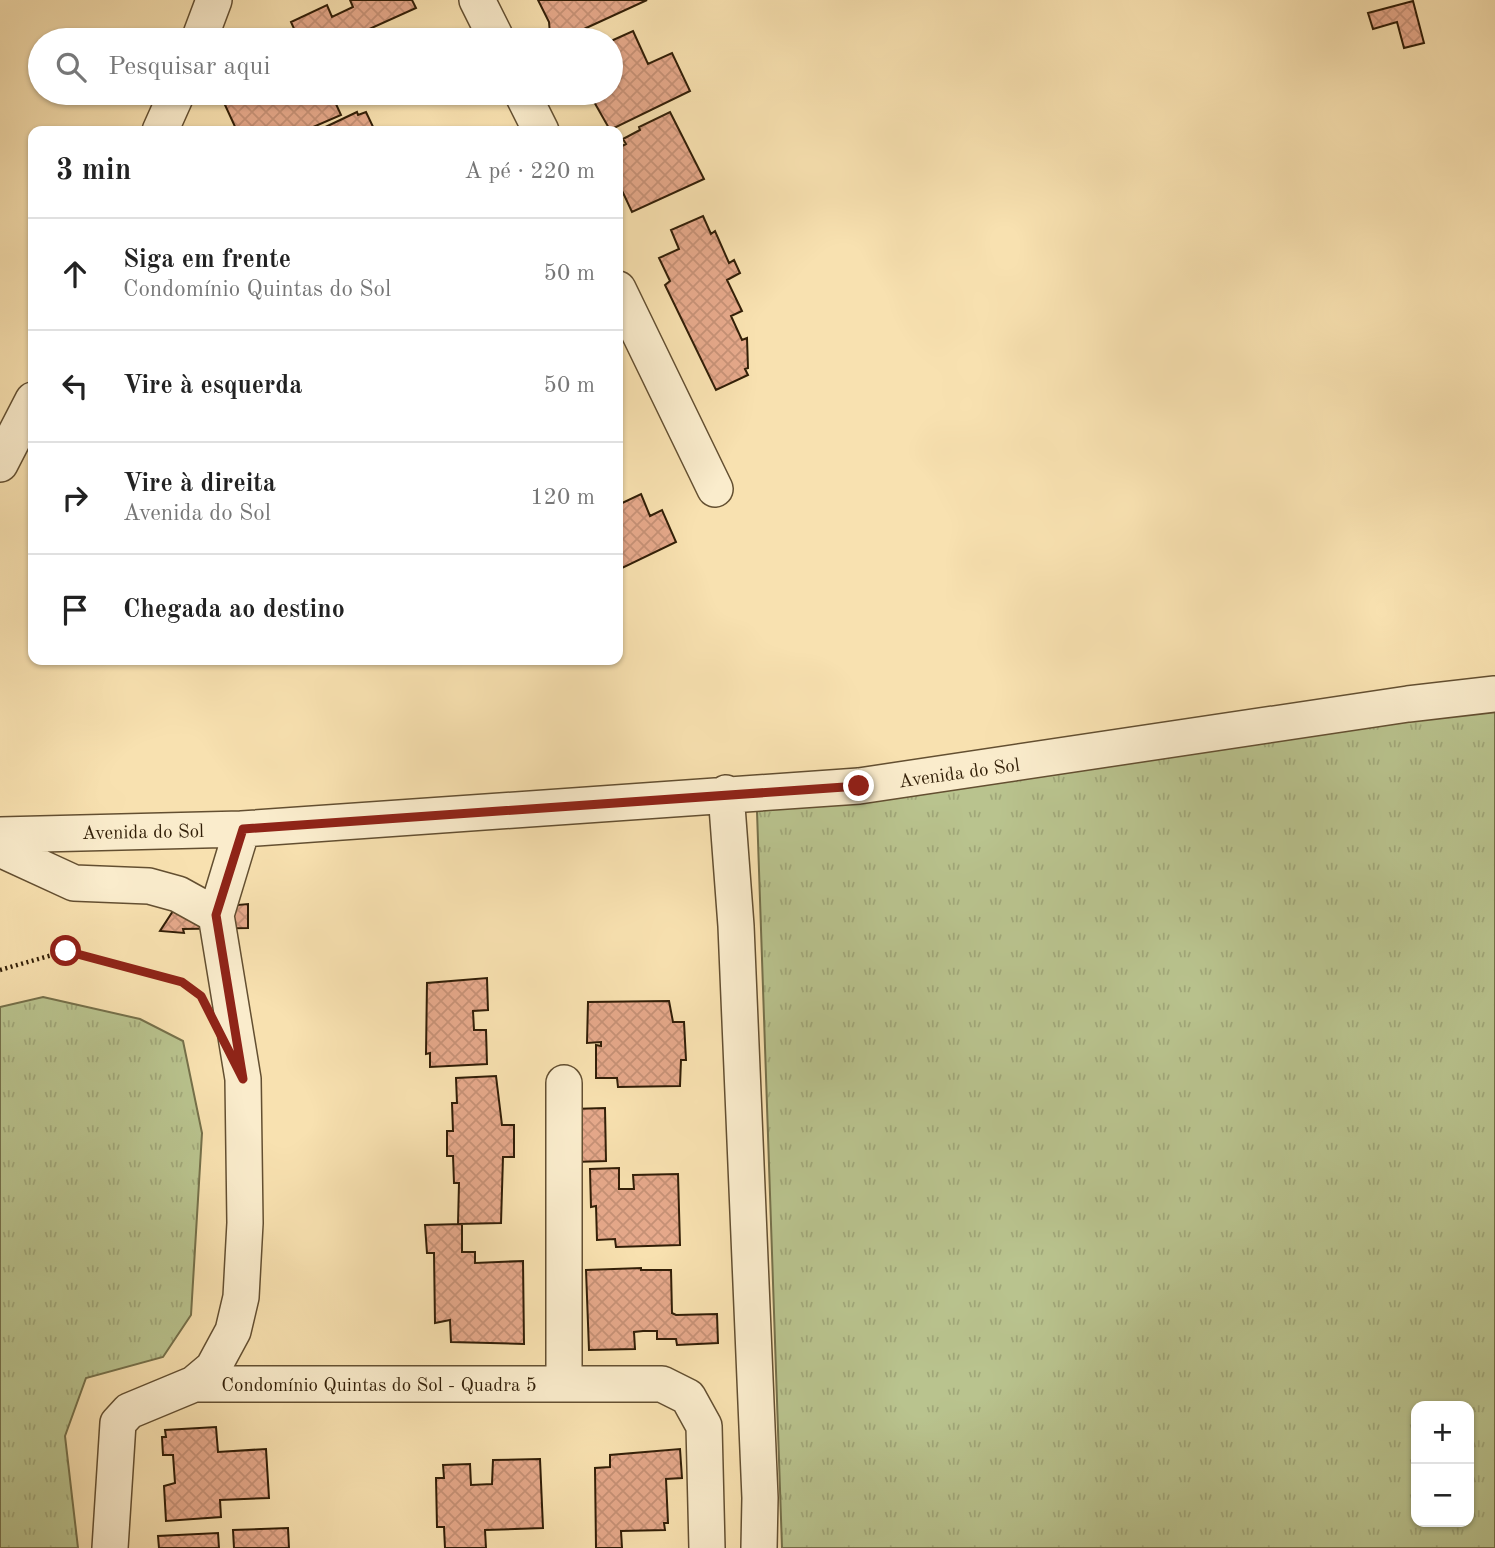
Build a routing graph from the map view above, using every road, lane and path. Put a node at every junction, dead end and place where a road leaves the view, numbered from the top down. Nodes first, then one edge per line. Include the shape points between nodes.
1 (214, 0) edge
2 (477, 0) edge
3 (204, 28) edge
4 (491, 28) edge
5 (528, 105) edge
6 (538, 126) edge
7 (623, 299) edge
8 (28, 410) edge
9 (0, 464) edge
10 (715, 489) dead end
11 (1495, 694) edge
12 (726, 793) junction
13 (243, 829) junction
14 (0, 835) edge
15 (0, 849) edge
16 (216, 915) junction
17 (0, 970) edge
18 (201, 996) dead end
19 (564, 1083) dead end
20 (564, 1383) junction
21 (194, 1384) junction
22 (110, 1548) edge
23 (707, 1548) edge
24 (759, 1548) edge

1 - 3 street
2 - 4 street
5 - 6 street
7 - 10 street
8 - 9 street
11 - 12 street, Avenida do Sol via 859,786
12 - 13 street, Avenida do Sol
12 - 24 street via 736,926
13 - 14 street, Avenida do Sol
13 - 16 street, Condomínio Quintas do Sol - Quadra 5
15 - 16 street via 74,883 149,886 178,894
16 - 21 street, Condomínio Quintas do Sol - Quadra 5 via 243,1079 243,1273 241,1297 225,1350
17 - 18 path via 66,951 182,982
19 - 20 street, Condomínio Quintas do Sol - Quadra 5
20 - 21 street, Condomínio Quintas do Sol - Quadra 5
20 - 23 street, Condomínio Quintas do Sol - Quadra 5 via 662,1384 688,1397 704,1426
21 - 22 street, Condomínio Quintas do Sol - Quadra 5 via 129,1411 118,1423

